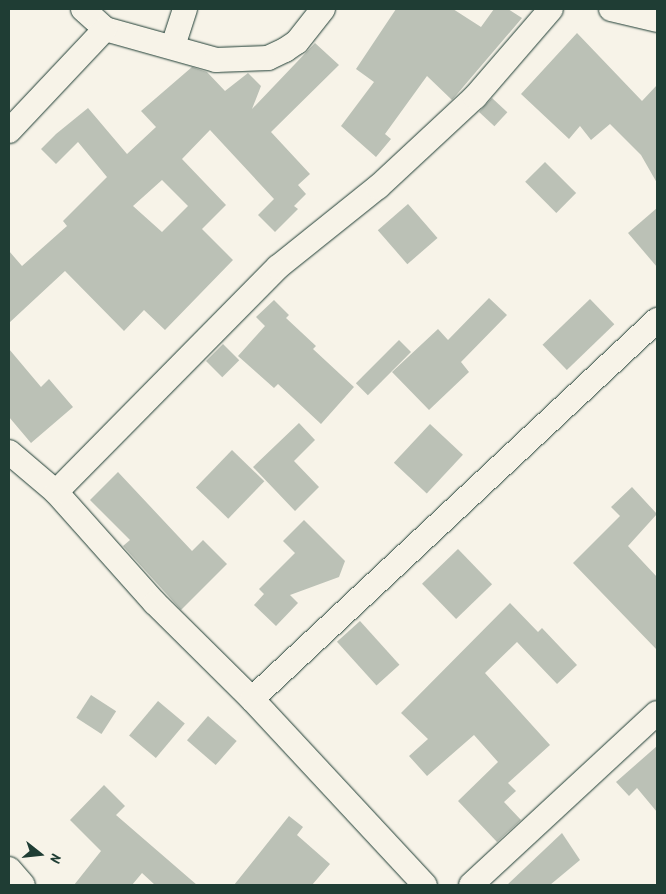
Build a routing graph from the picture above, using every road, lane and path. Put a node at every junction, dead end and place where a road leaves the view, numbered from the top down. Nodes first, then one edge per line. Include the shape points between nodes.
1 (83, 9) edge
2 (185, 9) edge
3 (323, 9) edge
4 (551, 9) edge
5 (612, 9) edge
6 (657, 20) edge
7 (105, 30) junction
8 (173, 46) junction
9 (9, 131) edge
10 (657, 320) edge
11 (9, 452) edge
12 (56, 492) junction
13 (252, 699) junction
14 (657, 713) edge
15 (9, 869) edge
16 (23, 885) edge
17 (424, 885) edge
18 (471, 885) edge

1 - 7 street
2 - 8 street
3 - 8 street via 297,42 268,58 216,60
4 - 12 street via 476,97 378,187 278,267
5 - 6 street
7 - 8 street
7 - 9 street
10 - 13 street
11 - 12 street
12 - 13 street via 155,603
13 - 17 street
14 - 18 street
15 - 16 street

